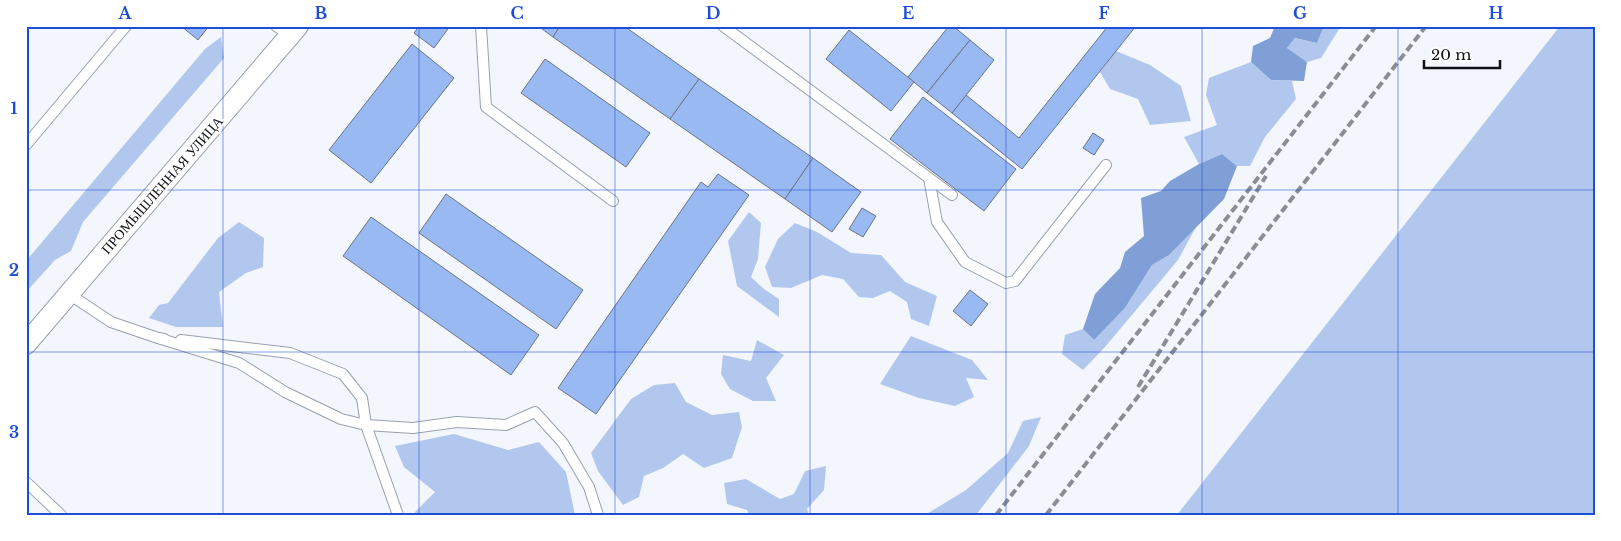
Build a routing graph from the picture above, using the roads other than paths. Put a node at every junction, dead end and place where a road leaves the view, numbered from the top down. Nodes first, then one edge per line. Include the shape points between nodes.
1 (126, 26) edge
2 (481, 26) edge
3 (723, 26) edge
4 (288, 29) edge
5 (26, 145) edge
6 (1106, 165) dead end
7 (929, 178) junction
8 (952, 195) dead end
9 (613, 201) dead end
10 (68, 294) junction
11 (158, 338) junction
12 (26, 344) edge
13 (366, 425) junction
14 (26, 482) edge
15 (61, 515) edge
16 (398, 515) edge
17 (598, 515) edge

1 - 5 lane
2 - 9 lane via 486,107
3 - 7 lane
4 - 10 street, ПРОМЫШЛЕННАЯ УЛИЦА
6 - 7 lane via 1015,281 1006,283 965,262 937,222
7 - 8 lane
10 - 11 lane via 111,322
10 - 12 street, ПРОМЫШЛЕННАЯ УЛИЦА
11 - 13 lane via 239,363 286,392 341,419
11 - 13 lane via 290,353 342,374 362,398
13 - 16 lane
13 - 17 lane via 414,428 457,422 506,425 535,412 563,443 589,487
14 - 15 lane

